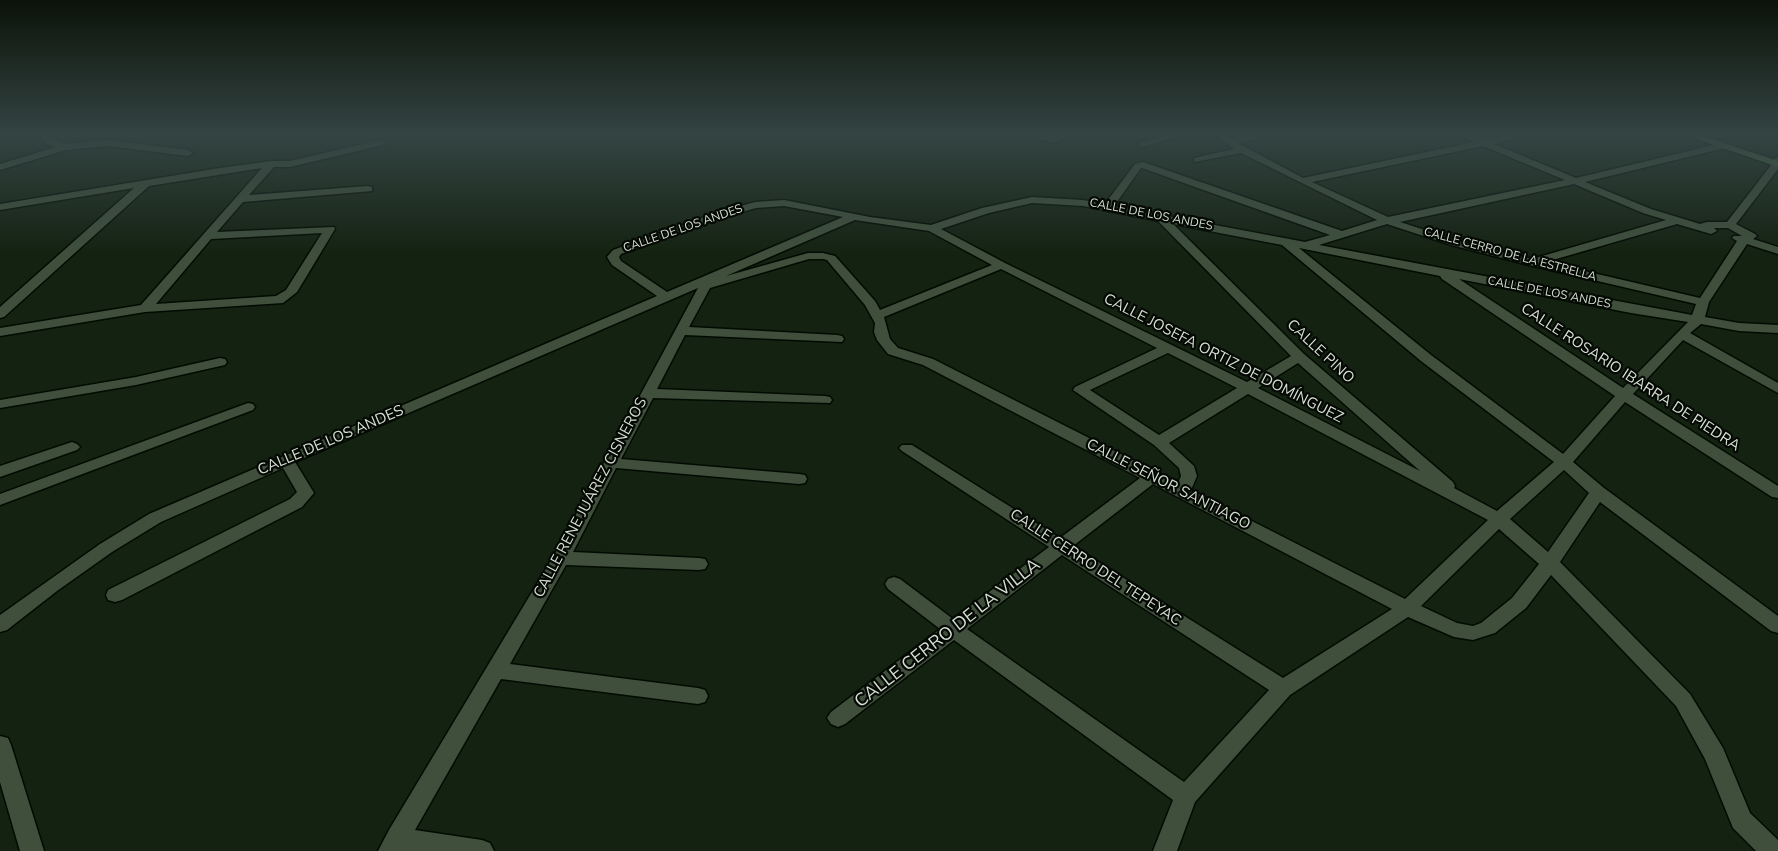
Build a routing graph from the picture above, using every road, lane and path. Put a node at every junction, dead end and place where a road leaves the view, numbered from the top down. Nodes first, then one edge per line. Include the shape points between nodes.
1 (204, 174) edge
2 (263, 174) edge
3 (1132, 174) edge
4 (1168, 174) edge
5 (1288, 174) edge
6 (1337, 174) edge
7 (1558, 174) edge
8 (1606, 174) edge
9 (1770, 174) edge
10 (1302, 181) junction
11 (1575, 181) junction
12 (147, 182) junction
13 (368, 189) dead end
14 (243, 199) junction
15 (1108, 207) junction
16 (3, 208) edge
17 (853, 217) junction
18 (1160, 217) junction
19 (1675, 220) junction
20 (1387, 221) junction
21 (1730, 225) junction
22 (932, 228) junction
23 (1701, 228) junction
24 (1339, 234) junction
25 (210, 236) junction
26 (1283, 240) junction
27 (1744, 240) junction
28 (1306, 245) junction
29 (1778, 252) edge
30 (1532, 263) junction
31 (1001, 265) junction
32 (1440, 272) junction
33 (708, 282) junction
34 (666, 297) junction
35 (1703, 302) junction
36 (145, 308) junction
37 (0, 314) edge
38 (877, 316) junction
39 (1697, 321) junction
40 (1778, 329) edge
41 (682, 331) junction
42 (0, 332) edge
43 (1682, 334) junction
44 (837, 338) dead end
45 (1168, 348) junction
46 (1298, 357) junction
47 (220, 362) dead end
48 (1248, 388) junction
49 (1778, 389) edge
50 (648, 393) junction
51 (1624, 395) junction
52 (826, 400) dead end
53 (0, 404) edge
54 (248, 406) dead end
55 (1159, 442) junction
56 (72, 447) dead end
57 (907, 448) dead end
58 (286, 460) junction
59 (1564, 462) junction
60 (611, 464) junction
61 (0, 472) edge
62 (1153, 476) junction
63 (799, 479) dead end
64 (1182, 492) junction
65 (1598, 492) junction
66 (1778, 493) edge
67 (0, 500) edge
68 (1465, 502) junction
69 (1499, 519) junction
70 (1062, 546) junction
71 (560, 558) junction
72 (1550, 563) junction
73 (699, 564) dead end
74 (894, 584) dead end
75 (115, 595) dead end
76 (1407, 608) junction
77 (0, 625) edge
78 (1778, 626) edge
79 (953, 629) junction
80 (496, 670) junction
81 (1283, 689) junction
82 (698, 696) dead end
83 (838, 718) dead end
84 (0, 745) edge
85 (1186, 796) junction
86 (394, 844) edge
87 (32, 851) edge
88 (482, 851) edge
89 (1164, 851) edge
90 (1774, 851) edge

1 - 12 street
2 - 14 street
3 - 15 street
4 - 24 street
5 - 10 street, CALLE CERRO DE LA ESTRELLA
6 - 10 street
7 - 11 street
8 - 11 street
9 - 21 street
10 - 20 street, CALLE CERRO DE LA ESTRELLA
11 - 19 street
11 - 20 street
12 - 16 street
12 - 37 street
13 - 14 street
14 - 25 street
15 - 18 street, CALLE DE LOS ANDES
15 - 22 street, CALLE DE LOS ANDES via 1032,200 986,210
17 - 22 street, CALLE DE LOS ANDES
17 - 33 street
17 - 34 street, CALLE DE LOS ANDES via 784,203 756,205 617,252 613,258 616,263
18 - 26 street, CALLE DE LOS ANDES
18 - 46 street, CALLE PINO
19 - 23 street
19 - 30 street
20 - 24 street
20 - 30 street, CALLE CERRO DE LA ESTRELLA
21 - 23 street
21 - 27 street via 1751,236
22 - 31 street, CALLE JOSEFA ORTIZ DE DOMÍNGUEZ
23 - 27 street
24 - 28 street
25 - 36 street
25 - 36 street via 330,229 291,292 279,300
26 - 28 street, CALLE DE LOS ANDES
26 - 59 street via 1426,358
27 - 29 street
27 - 35 street
28 - 32 street, CALLE DE LOS ANDES
30 - 35 street, CALLE CERRO DE LA ESTRELLA
31 - 38 street
31 - 45 street, CALLE JOSEFA ORTIZ DE DOMÍNGUEZ
32 - 39 street, CALLE DE LOS ANDES
32 - 51 street, CALLE ROSARIO IBARRA DE PIEDRA
33 - 34 street, CALLE DE LOS ANDES
33 - 38 street, CALLE SEÑOR SANTIAGO via 808,256 823,256 831,258 871,304
33 - 41 street, CALLE RENE JUÁREZ CISNEROS
34 - 58 street, CALLE DE LOS ANDES
35 - 39 street
36 - 42 street
38 - 62 street, CALLE SEÑOR SANTIAGO via 884,340 893,351 928,362
39 - 40 street, CALLE DE LOS ANDES
39 - 43 street
41 - 44 street
41 - 50 street, CALLE RENE JUÁREZ CISNEROS
43 - 49 street
43 - 51 street
45 - 48 street, CALLE JOSEFA ORTIZ DE DOMÍNGUEZ
45 - 55 street via 1080,390
46 - 48 street
46 - 68 street, CALLE PINO
47 - 53 street via 136,381
48 - 55 street
48 - 68 street, CALLE JOSEFA ORTIZ DE DOMÍNGUEZ
50 - 52 street
50 - 60 street, CALLE RENE JUÁREZ CISNEROS
51 - 59 street
51 - 66 street, CALLE ROSARIO IBARRA DE PIEDRA
54 - 67 street
55 - 64 street via 1186,466 1189,476
56 - 61 street
57 - 70 street, CALLE CERRO DEL TEPEYAC
58 - 75 street via 306,494 296,503
58 - 77 street, CALLE DE LOS ANDES via 154,518 90,559
59 - 65 street
59 - 69 street
60 - 63 street
60 - 71 street, CALLE RENE JUÁREZ CISNEROS
62 - 64 street, CALLE SEÑOR SANTIAGO
62 - 70 street, CALLE CERRO DE LA VILLA
64 - 76 street, CALLE SEÑOR SANTIAGO
65 - 72 street, CALLE SEÑOR SANTIAGO
65 - 78 street
68 - 69 street, CALLE JOSEFA ORTIZ DE DOMÍNGUEZ
69 - 72 street, CALLE JOSEFA ORTIZ DE DOMÍNGUEZ
69 - 76 street
70 - 79 street, CALLE CERRO DE LA VILLA
70 - 81 street, CALLE CERRO DEL TEPEYAC
71 - 73 street
71 - 80 street, CALLE RENE JUÁREZ CISNEROS
72 - 76 street, CALLE SEÑOR SANTIAGO via 1519,603 1488,628 1473,633 1454,630
72 - 90 street, CALLE JOSEFA ORTIZ DE DOMÍNGUEZ via 1683,700 1715,755 1741,820
74 - 79 street
76 - 81 street
79 - 83 street, CALLE CERRO DE LA VILLA
79 - 85 street
80 - 82 street
80 - 86 street, CALLE RENE JUÁREZ CISNEROS
81 - 85 street
84 - 87 street
85 - 89 street
86 - 88 street

